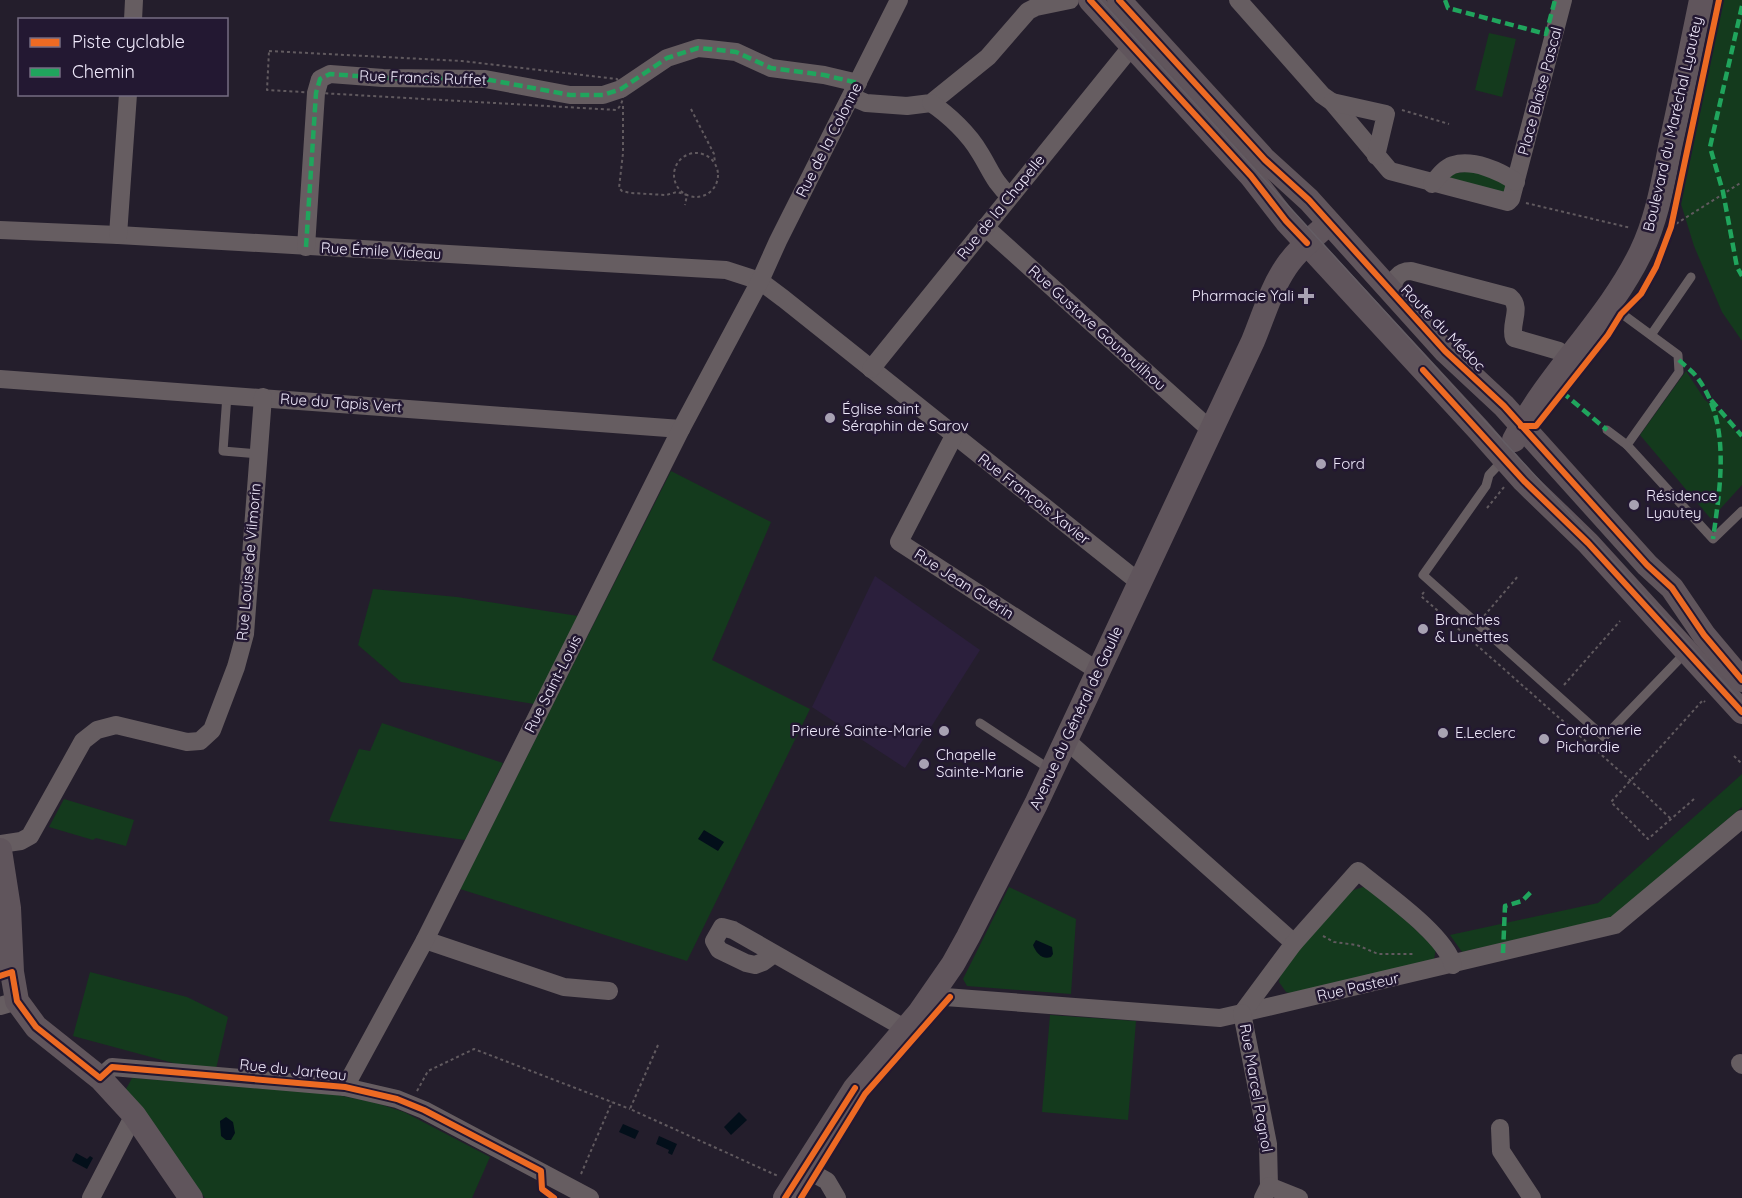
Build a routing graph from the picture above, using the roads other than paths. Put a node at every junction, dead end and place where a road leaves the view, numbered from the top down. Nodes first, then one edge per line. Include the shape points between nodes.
1 (134, 0) edge
2 (899, 0) edge
3 (1070, 0) edge
4 (1090, 0) edge
5 (1119, 0) edge
6 (1238, 0) edge
7 (1563, 0) edge
8 (1701, 0) edge
9 (133, 18) edge
10 (1132, 46) junction
11 (855, 90) junction
12 (128, 96) edge
13 (1332, 102) junction
14 (931, 103) junction
15 (1376, 156) junction
16 (1432, 184) junction
17 (1514, 191) junction
18 (1010, 196) junction
19 (1329, 223) junction
20 (985, 227) junction
21 (0, 230) edge
22 (118, 235) junction
23 (1307, 243) junction
24 (306, 247) junction
25 (1690, 277) dead end
26 (760, 281) junction
27 (1391, 292) junction
28 (1610, 305) junction
29 (1650, 335) junction
30 (1568, 358) junction
31 (871, 369) junction
32 (0, 379) edge
33 (227, 395) junction
34 (263, 397) junction
35 (1521, 426) junction
36 (1211, 427) junction
37 (681, 429) junction
38 (1606, 430) dead end
39 (954, 436) junction
40 (1627, 445) junction
41 (258, 454) junction
42 (1504, 459) junction
43 (1742, 511) edge
44 (1140, 583) junction
45 (1687, 651) junction
46 (1098, 671) junction
47 (1742, 680) edge
48 (1742, 712) edge
49 (980, 723) dead end
50 (1066, 740) junction
51 (1051, 771) junction
52 (1742, 819) edge
53 (0, 844) edge
54 (0, 850) edge
55 (425, 940) junction
56 (1294, 943) junction
57 (774, 954) dead end
58 (1453, 965) junction
59 (609, 991) dead end
60 (932, 996) junction
61 (8, 1004) edge
62 (1242, 1013) junction
63 (906, 1029) junction
64 (100, 1078) junction
65 (345, 1087) junction
66 (134, 1115) junction
67 (1500, 1128) dead end
68 (794, 1183) edge
69 (1266, 1192) edge
70 (91, 1198) edge
71 (191, 1198) edge
72 (590, 1198) edge
73 (837, 1198) edge
74 (1299, 1198) edge
75 (1532, 1198) edge

1 - 9 street
2 - 11 street, Rue de la Colonne
3 - 14 street via 1028,11 988,57
4 - 10 main road
5 - 19 main road, Route du Médoc via 1265,160
6 - 13 street
7 - 17 street, Place Blaise Pascal
8 - 28 main road, Boulevard du Maréchal Lyautey via 1664,179 1648,236
10 - 18 street, Rue de la Chapelle
10 - 23 main road
11 - 14 street, Rue Francis Ruffet via 866,103
11 - 24 street, Rue Francis Ruffet via 824,75 771,68 736,52 698,48 667,58 621,89 603,95 570,95 485,79 330,74 320,79 316,93
11 - 26 street, Rue de la Colonne
12 - 22 street
13 - 15 street
13 - 15 street via 1386,114
14 - 18 street via 945,112 979,151 1000,188
15 - 16 street via 1390,171
16 - 17 street via 1503,202 1508,202
16 - 17 street via 1454,165 1475,164 1495,171
18 - 20 street, Rue de la Chapelle
19 - 23 main road, Avenue du Général de Gaulle
19 - 27 main road, Route du Médoc
20 - 31 street, Rue de la Chapelle
20 - 36 street, Rue Gustave Gounouilhou
21 - 22 street, Rue Émile Videau
22 - 24 street, Rue Émile Videau
23 - 36 main road, Avenue du Général de Gaulle via 1285,268
23 - 42 main road
24 - 26 street, Rue Émile Videau via 726,270
25 - 29 lane
26 - 31 street, Rue François Xavier
26 - 37 street, Rue Saint-Louis
27 - 30 street via 1396,276 1411,271 1510,297 1516,306 1511,330 1514,338 1558,351
27 - 35 main road, Route du Médoc
28 - 29 lane
28 - 30 main road, Boulevard du Maréchal Lyautey
29 - 40 lane via 1678,355 1679,372
30 - 35 main road, Boulevard du Maréchal Lyautey
31 - 39 street, Rue François Xavier
32 - 33 street, Rue du Tapis Vert
33 - 34 street, Rue du Tapis Vert
33 - 41 lane via 223,451
34 - 37 street, Rue du Tapis Vert
34 - 41 street, Rue Louise de Vilmorin
35 - 42 main road, Boulevard du Maréchal Lyautey
35 - 47 main road, Route du Médoc via 1639,557 1672,588
36 - 44 main road, Avenue du Général de Gaulle
37 - 55 street, Rue Saint-Louis
38 - 40 lane
39 - 44 street, Rue François Xavier
39 - 46 street, Rue Jean Guérin via 899,542
40 - 43 lane via 1713,540
41 - 53 street, Rue Louise de Vilmorin via 245,634 212,730 200,741 187,742 116,725 97,730 83,741 30,836
42 - 45 main road
42 - 45 lane via 1489,475 1486,486 1423,575 1604,737
44 - 46 main road, Avenue du Général de Gaulle
45 - 48 main road
46 - 50 main road, Avenue du Général de Gaulle
49 - 51 lane
50 - 51 main road, Avenue du Général de Gaulle
50 - 56 street
51 - 60 main road, Avenue du Général de Gaulle via 968,937
52 - 58 street, Rue Pasteur via 1615,925
54 - 61 main road via 9,908 12,972
55 - 59 street via 564,987
55 - 65 street, Rue Saint-Louis
56 - 58 street via 1358,871 1434,934 1450,954
56 - 62 street
57 - 63 street
58 - 62 street, Rue Pasteur
60 - 62 street, Rue Pasteur via 1220,1018
60 - 63 main road, Avenue du Général de Gaulle
61 - 64 main road
62 - 69 street, Rue Marcel Pagnol via 1268,1144
63 - 68 main road, Avenue du Général de Gaulle via 855,1088
64 - 65 street, Rue du Jarteau via 112,1067
64 - 66 main road
65 - 72 street, Rue du Jarteau via 410,1105
66 - 70 street
66 - 71 main road
67 - 75 street via 1501,1151
68 - 73 street via 827,1181
69 - 74 street

